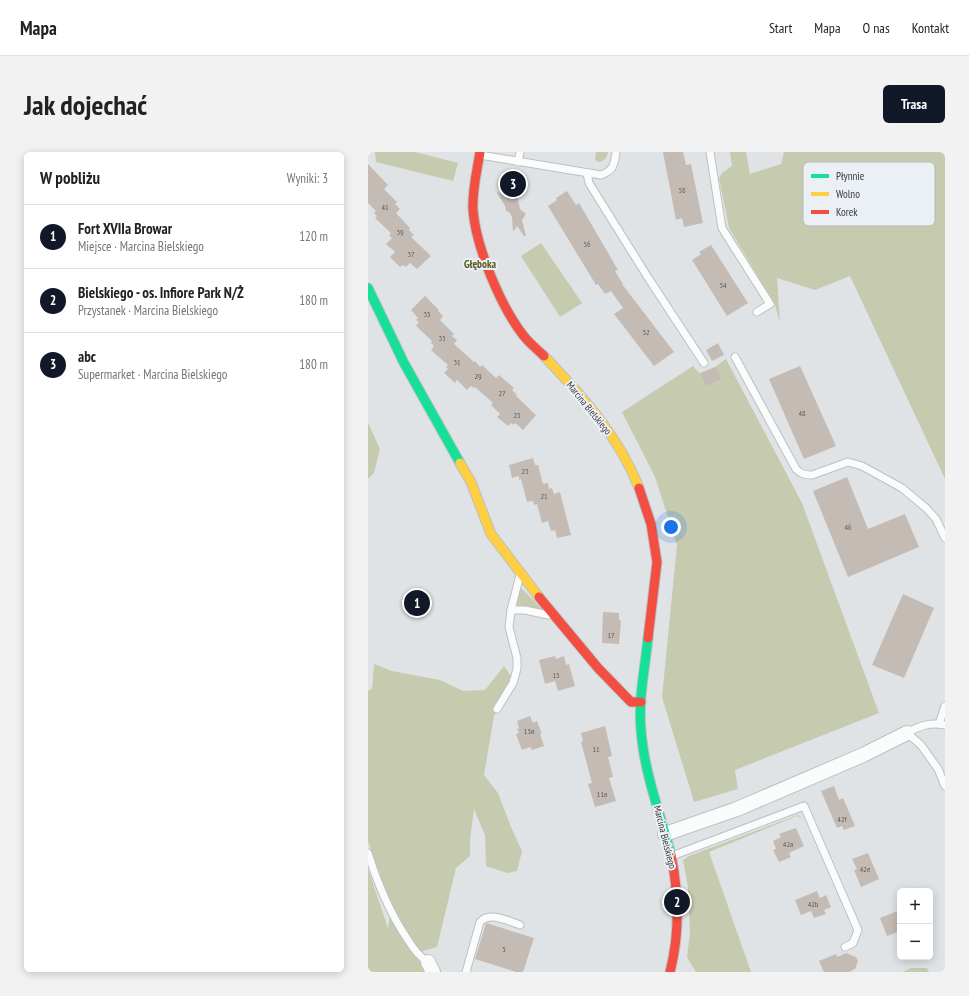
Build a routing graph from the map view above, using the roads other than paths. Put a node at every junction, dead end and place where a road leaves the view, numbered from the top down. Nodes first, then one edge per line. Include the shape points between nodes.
1 (520, 152) edge
2 (616, 152) edge
3 (710, 152) edge
4 (480, 154) edge
5 (518, 162) junction
6 (587, 173) junction
7 (368, 288) edge
8 (757, 312) dead end
9 (735, 357) dead end
10 (704, 363) dead end
11 (945, 538) edge
12 (521, 573) junction
13 (510, 610) junction
14 (555, 617) junction
15 (641, 702) junction
16 (945, 706) edge
17 (497, 709) dead end
18 (942, 724) edge
19 (907, 733) junction
20 (945, 786) edge
21 (665, 834) junction
22 (368, 853) edge
23 (671, 856) junction
24 (520, 925) dead end
25 (845, 948) dead end
26 (430, 967) edge
27 (468, 972) edge
28 (670, 972) edge

1 - 5 lane
2 - 6 lane, Marcina Bielskiego via 610,171 601,174
3 - 8 lane via 722,228 770,304
4 - 5 lane, Marcina Bielskiego
4 - 15 street, Marcina Bielskiego via 473,190 474,218 487,267 523,334 592,409 612,437 635,479 651,524 657,562
5 - 6 lane, Marcina Bielskiego
6 - 10 lane via 589,183
7 - 12 street via 404,363 471,482 491,534
9 - 11 lane via 796,469 806,475 812,475 841,463 862,466 902,488 926,508 936,519
12 - 13 lane
12 - 14 street
13 - 14 lane via 525,610
13 - 17 lane via 509,627 517,668 513,683
14 - 15 street via 631,702
15 - 21 street, Marcina Bielskiego via 644,757
16 - 18 lane
18 - 19 lane via 921,725
19 - 20 lane via 921,745 938,769
19 - 21 street via 863,755 737,809
21 - 23 street, Marcina Bielskiego
22 - 26 lane via 384,901 413,948
23 - 25 lane via 804,806 858,930 853,943
23 - 28 street, Marcina Bielskiego via 678,922
24 - 27 lane via 490,916 484,918 480,922

